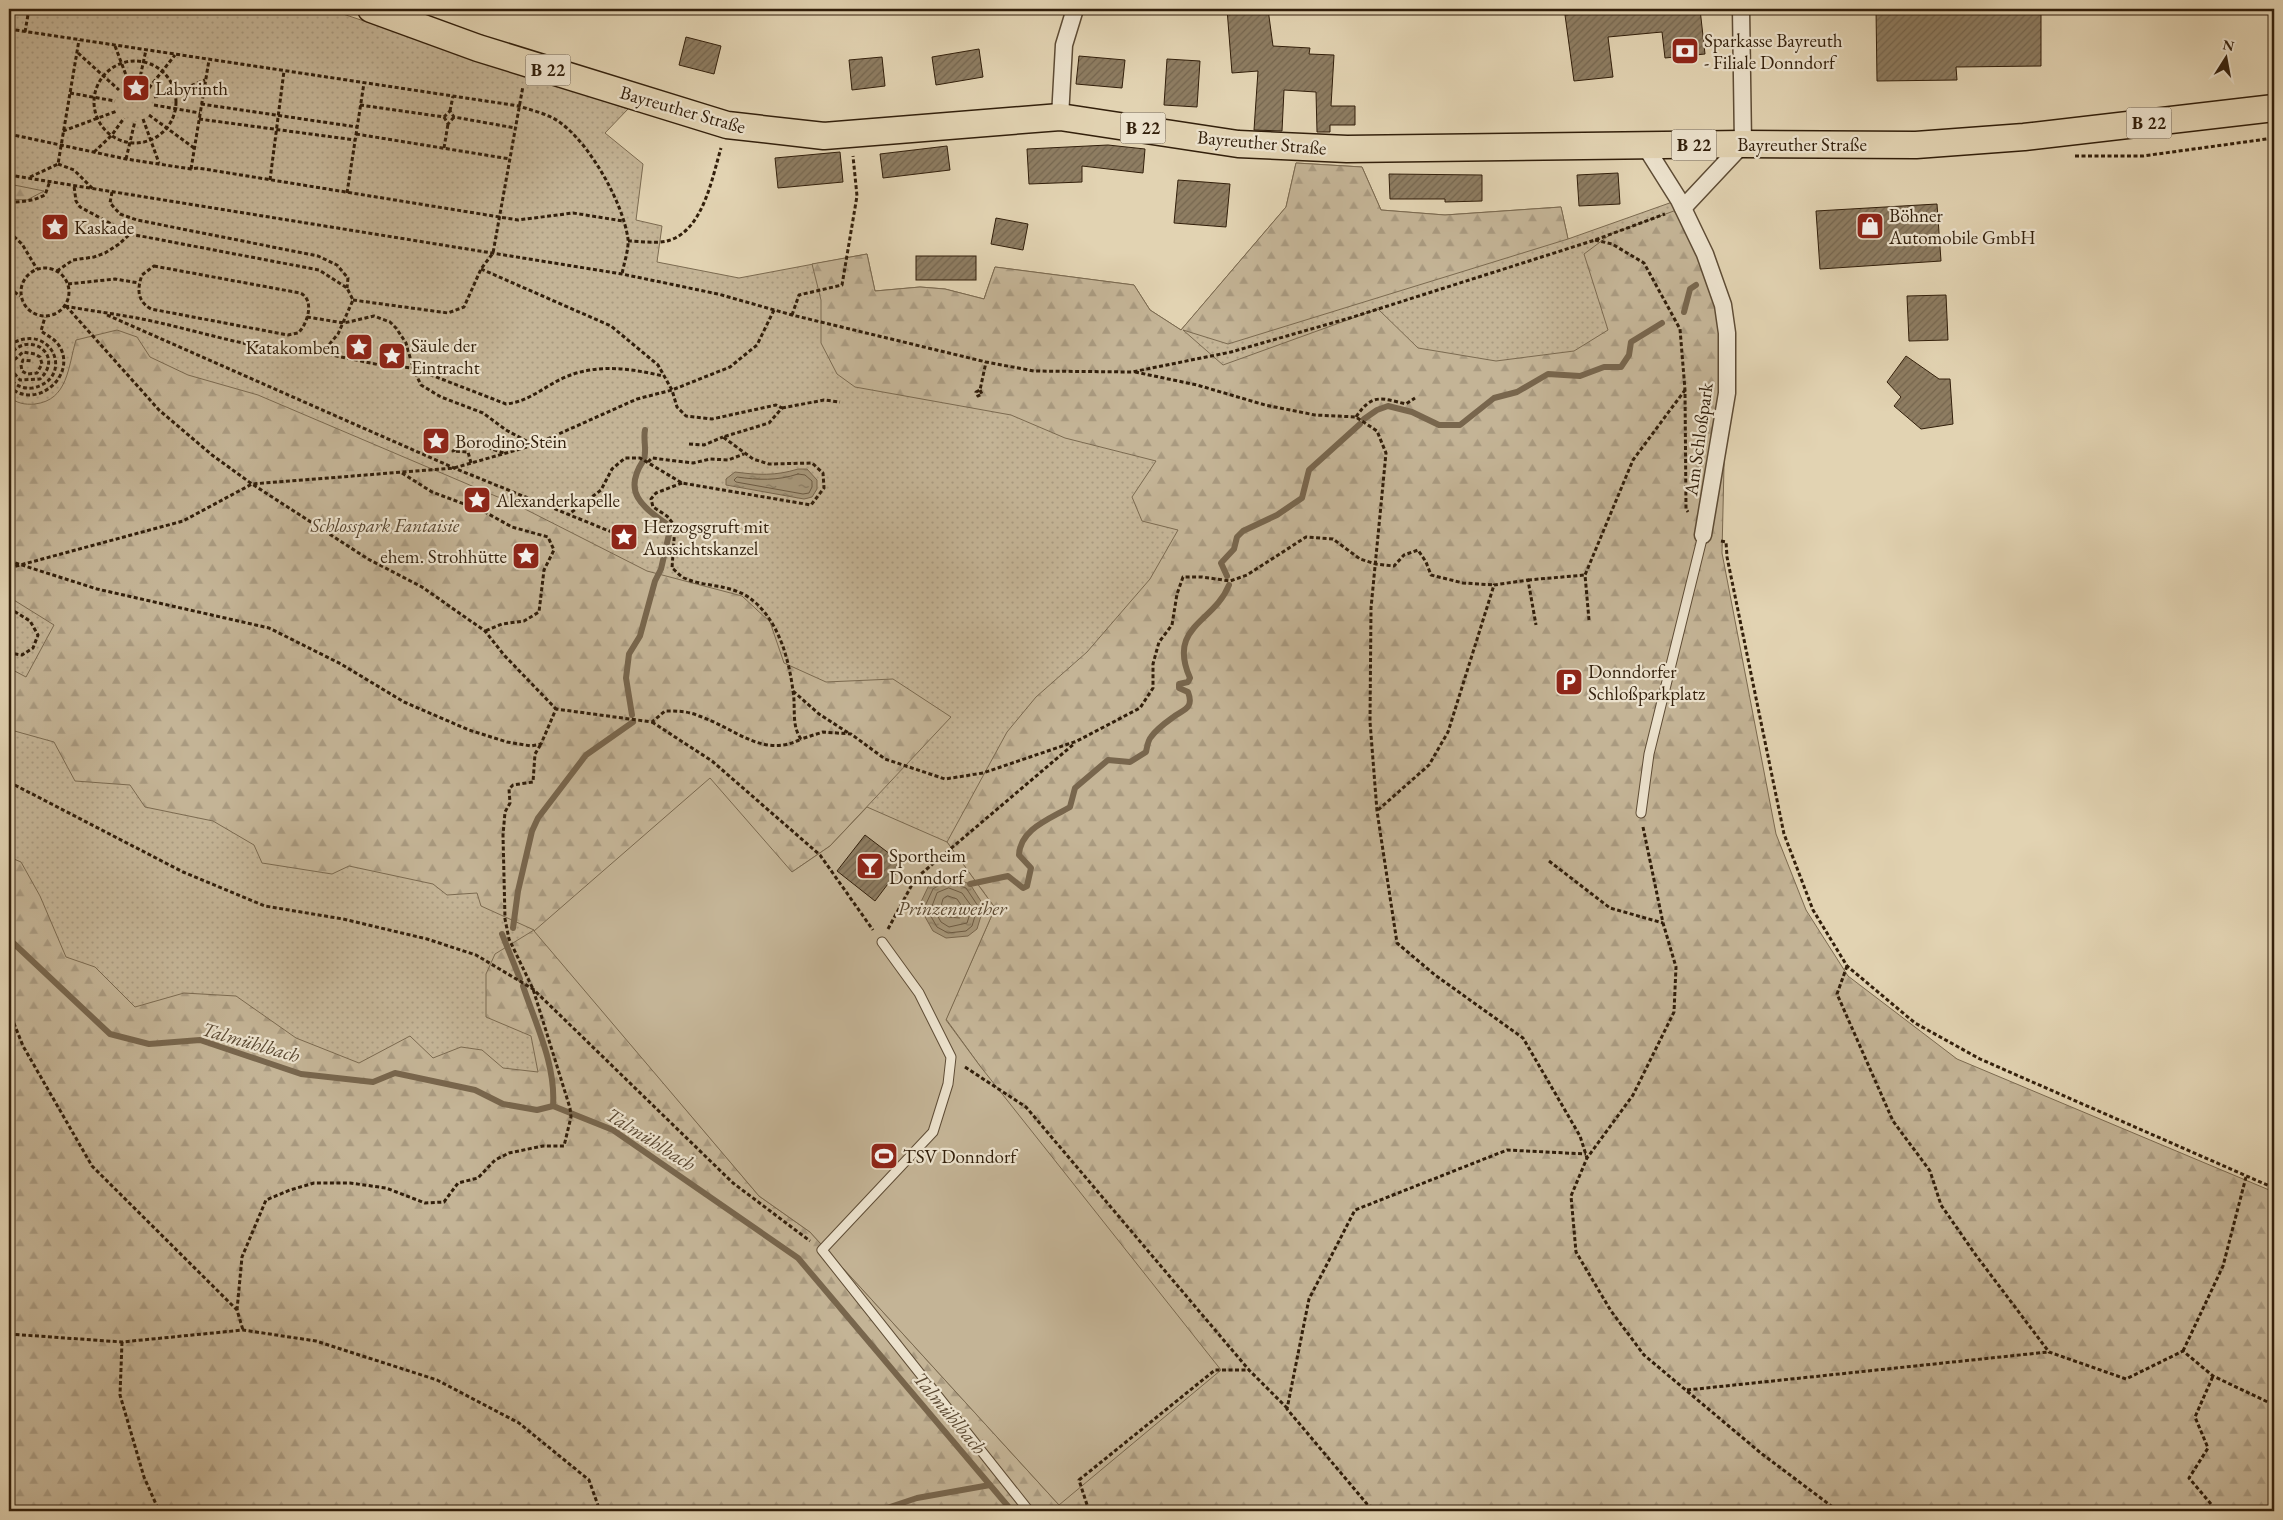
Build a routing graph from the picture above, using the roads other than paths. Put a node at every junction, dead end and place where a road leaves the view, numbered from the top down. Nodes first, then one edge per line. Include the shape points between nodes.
1 (371, 9) edge
2 (1075, 9) edge
3 (1741, 9) edge
4 (2274, 108) edge
5 (1060, 117) junction
6 (1743, 144) junction
7 (1645, 146) junction
8 (1683, 208) junction
9 (1703, 535) joint
10 (1641, 813) road end
11 (882, 942) road end
12 (1029, 1511) edge

1 - 5 main road, Bayreuther Straße / B 22 via 527,63 727,125 824,136
2 - 5 street via 1064,45
3 - 6 street
4 - 6 main road, Bayreuther Straße / B 22 via 2024,137 1916,145
5 - 7 main road, Bayreuther Straße / B 22 via 1258,145 1348,149
6 - 7 main road, Bayreuther Straße / B 22
6 - 8 street
7 - 8 street, Am Schloßpark
8 - 9 street, Am Schloßpark via 1705,254 1723,306 1727,333 1727,393
9 - 10 lane via 1648,754
11 - 12 lane via 919,993 951,1057 948,1084 933,1132 822,1250

